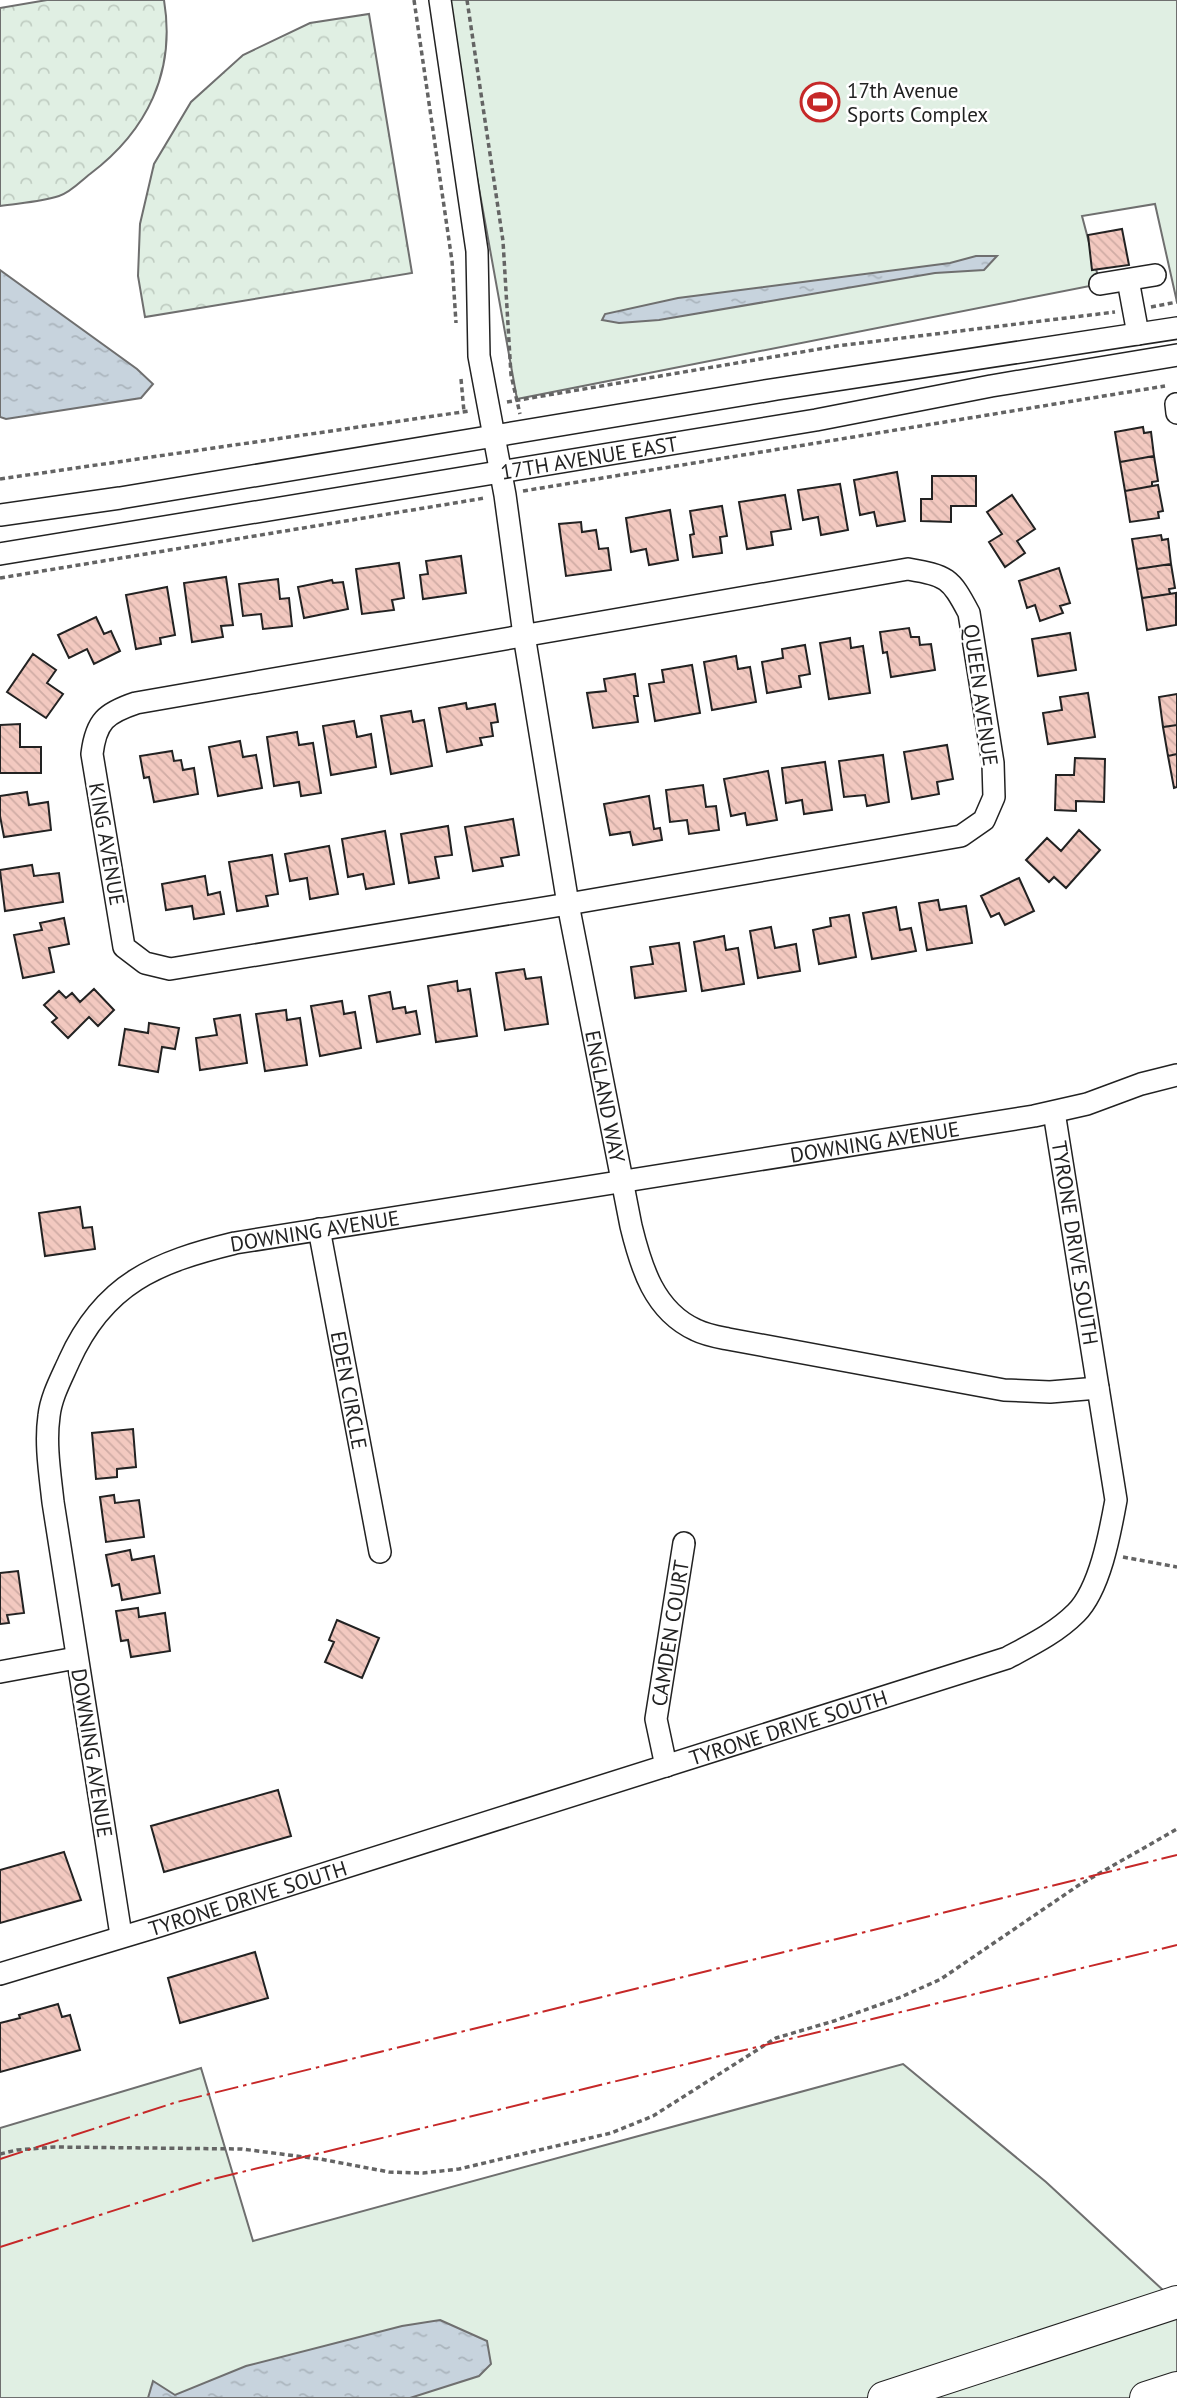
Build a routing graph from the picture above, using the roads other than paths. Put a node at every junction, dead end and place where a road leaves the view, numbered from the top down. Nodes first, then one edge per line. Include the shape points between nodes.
1 (440, 0) edge
2 (1155, 275) dead end
3 (1128, 279) junction
4 (1100, 284) dead end
5 (1177, 328) edge
6 (1138, 334) junction
7 (1177, 355) edge
8 (495, 435) junction
9 (501, 472) junction
10 (0, 515) edge
11 (0, 554) edge
12 (524, 635) junction
13 (568, 904) junction
14 (1177, 1075) edge
15 (1054, 1112) junction
16 (622, 1181) junction
17 (319, 1230) junction
18 (1098, 1388) junction
19 (684, 1543) dead end
20 (380, 1552) dead end
21 (76, 1658) junction
22 (0, 1672) edge
23 (666, 1766) junction
24 (121, 1935) junction
25 (0, 1974) edge
26 (1177, 2302) edge
27 (1177, 2388) edge
28 (884, 2398) edge
29 (1146, 2398) edge

1 - 8 street, ENGLAND WAY via 477,251 480,356
2 - 3 street
3 - 4 street
3 - 6 street
5 - 6 street, 17TH AVENUE EAST
6 - 8 street, 17TH AVENUE EAST
7 - 9 street, 17TH AVENUE EAST
8 - 9 street, ENGLAND WAY
8 - 10 street, 17TH AVENUE EAST
9 - 11 street, 17TH AVENUE EAST
9 - 12 street, ENGLAND WAY
12 - 13 street, ENGLAND WAY
12 - 13 street, QUEEN AVENUE via 908,569 941,575 958,591 969,613 993,763 994,797 984,820 961,836
12 - 13 street, KING AVENUE via 113,710 94,733 94,768 124,947 145,963 170,969
13 - 16 street, ENGLAND WAY
14 - 15 street, DOWNING AVENUE
15 - 16 street, DOWNING AVENUE
15 - 18 street, TYRONE DRIVE SOUTH
16 - 17 street, DOWNING AVENUE
16 - 18 street, ENGLAND WAY via 638,1255 650,1286 675,1317 696,1331 1004,1390
17 - 20 street, EDEN CIRCLE
17 - 21 street, DOWNING AVENUE via 235,1243 164,1264 114,1295 73,1351 56,1388 48,1446
18 - 23 street, TYRONE DRIVE SOUTH via 1116,1500 1093,1587 1078,1612 1048,1636 1007,1658
19 - 23 street, CAMDEN COURT via 656,1719
21 - 22 street
21 - 24 street, DOWNING AVENUE
23 - 24 street, TYRONE DRIVE SOUTH
24 - 25 street, TYRONE DRIVE SOUTH
26 - 28 highway
27 - 29 highway

